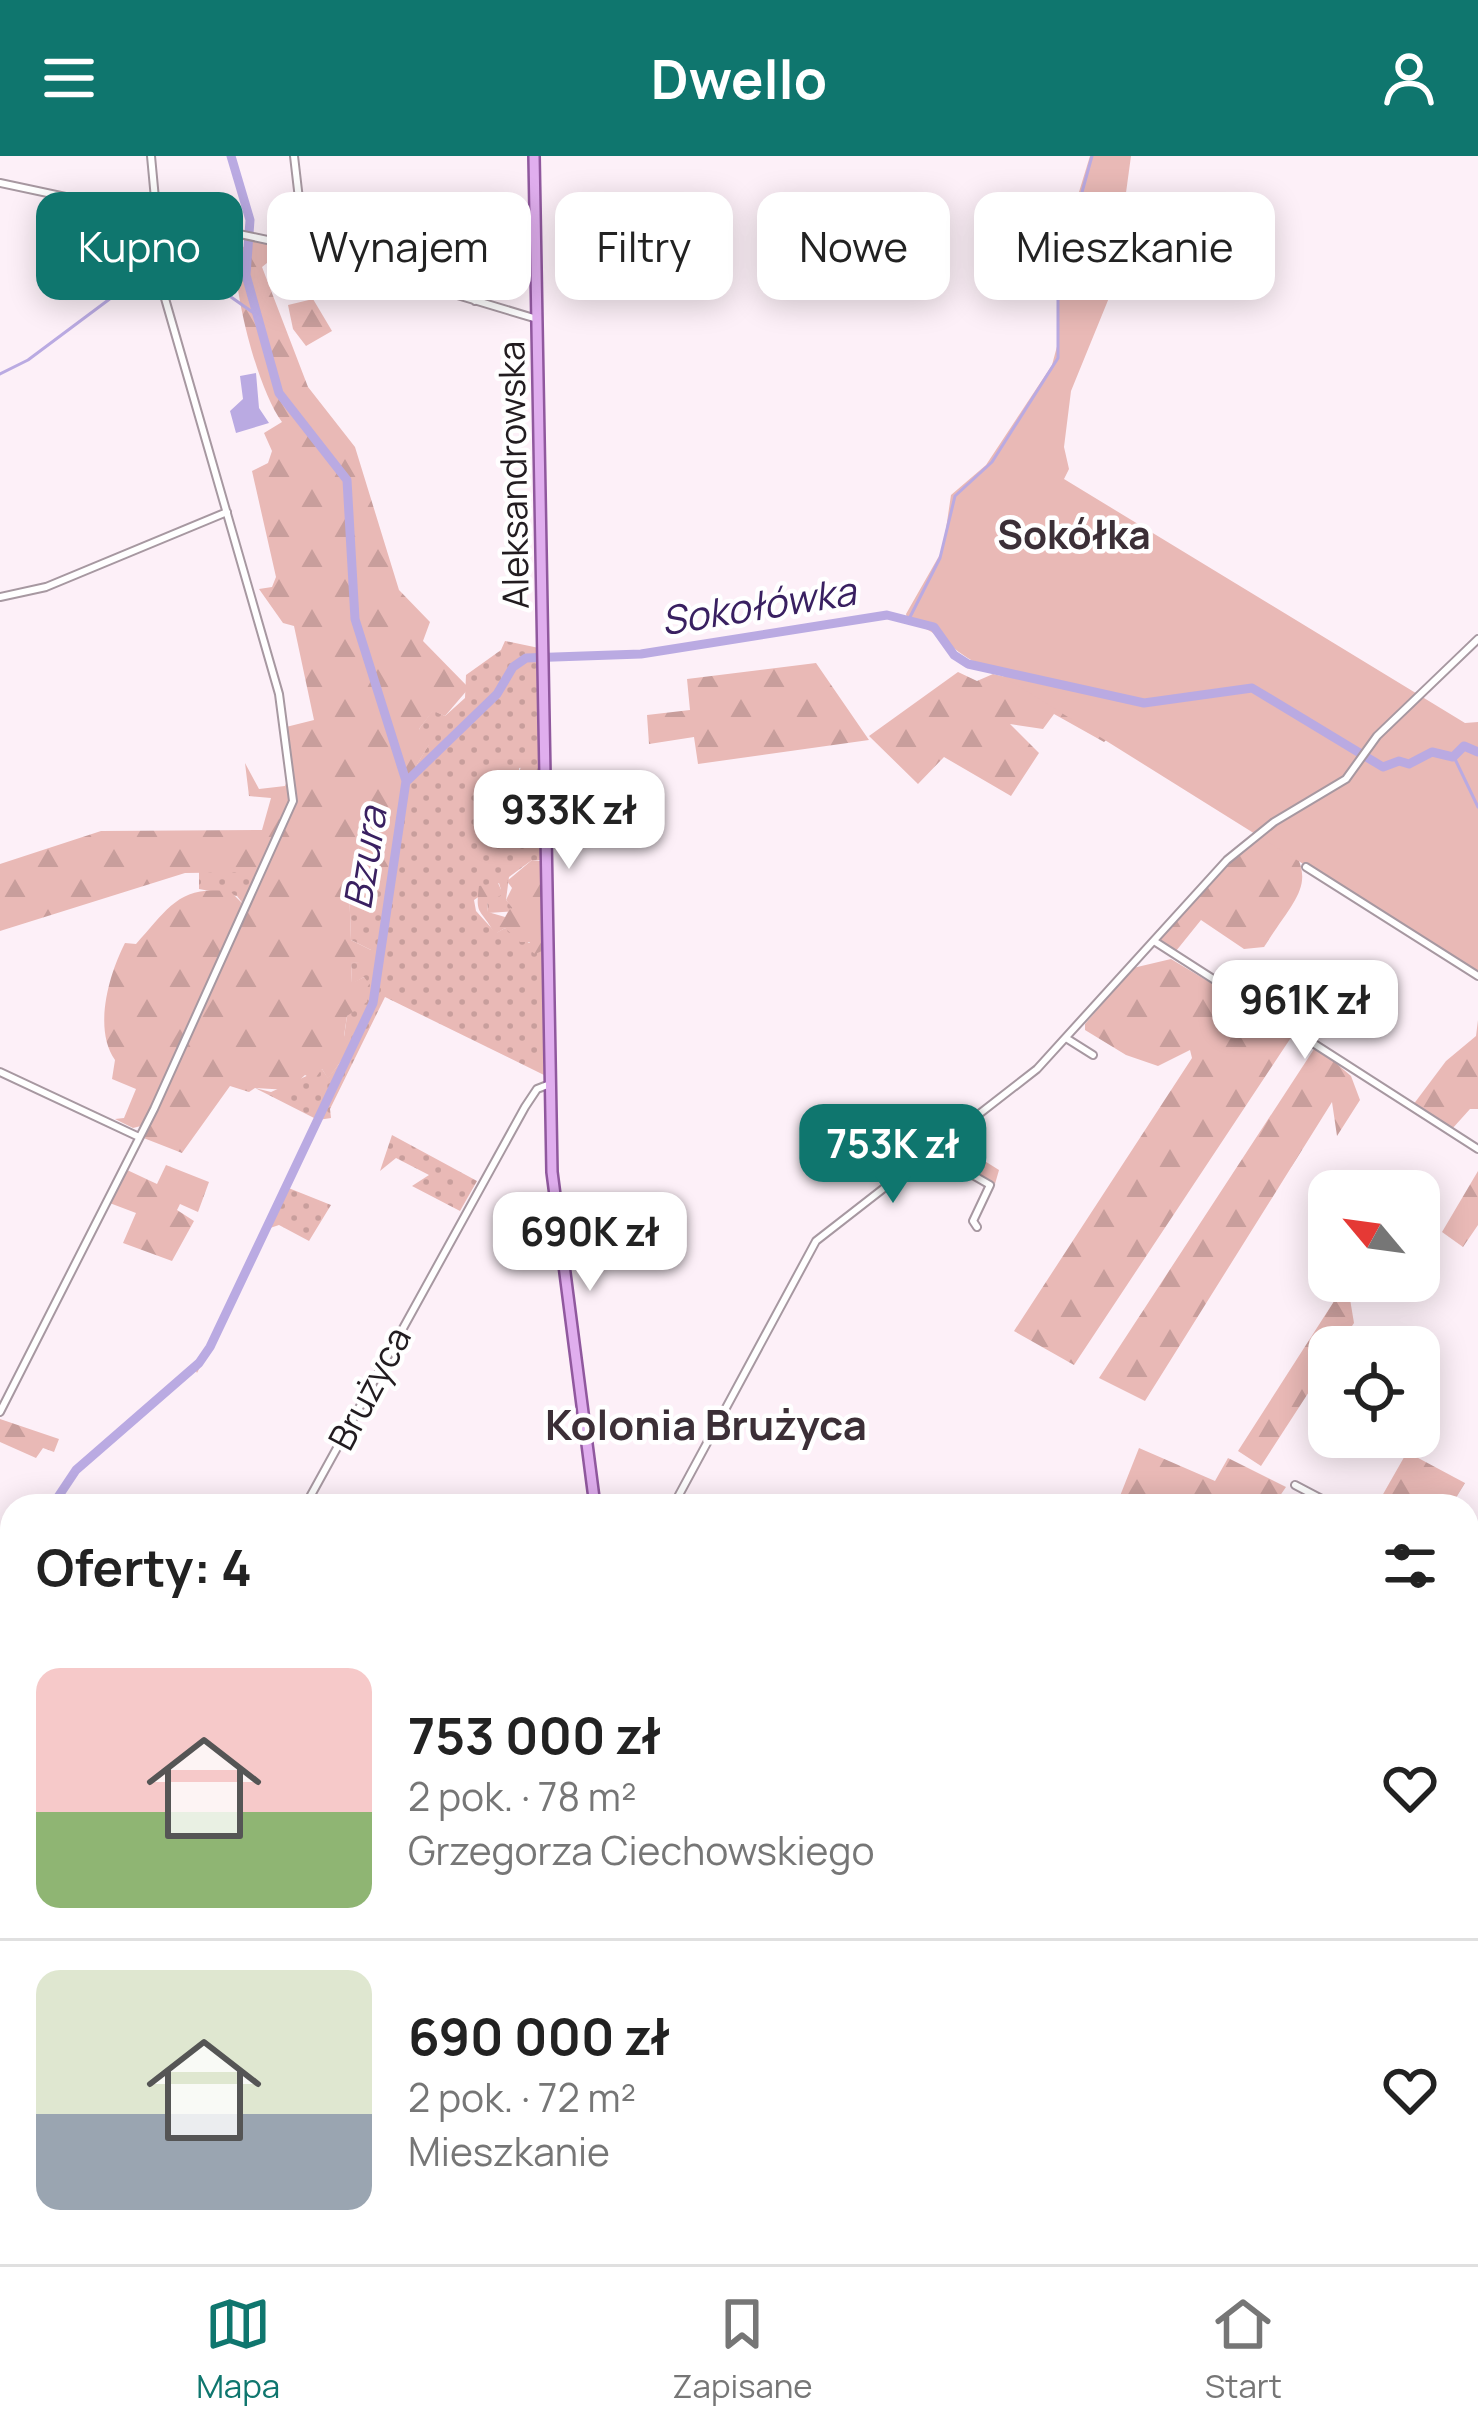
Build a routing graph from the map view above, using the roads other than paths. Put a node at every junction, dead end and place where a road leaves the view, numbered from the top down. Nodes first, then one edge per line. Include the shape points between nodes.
1 (294, 156) edge
2 (534, 156) edge
3 (150, 158) edge
4 (0, 183) edge
5 (41, 192) edge
6 (153, 192) edge
7 (298, 192) edge
8 (165, 300) edge
9 (472, 300) edge
10 (475, 301) joint
11 (537, 319) junction
12 (227, 512) junction
13 (0, 597) edge
14 (1478, 639) edge
15 (1306, 867) dead end
16 (1154, 941) junction
17 (1478, 976) edge
18 (1066, 1038) junction
19 (1093, 1054) dead end
20 (0, 1072) edge
21 (546, 1084) junction
22 (139, 1137) junction
23 (1478, 1149) edge
24 (931, 1151) junction
25 (977, 1227) dead end
26 (0, 1412) edge
27 (1295, 1485) dead end
28 (312, 1494) edge
29 (593, 1494) edge
30 (679, 1494) edge
31 (1312, 1494) edge

1 - 7 street
2 - 11 main road, Aleksandrowska
3 - 6 street
4 - 5 street
8 - 12 street
9 - 10 street
10 - 11 street
11 - 21 main road, Aleksandrowska
12 - 13 street via 46,587
12 - 22 street via 282,707 293,801
14 - 16 street via 1346,779 1227,860
15 - 17 street
16 - 18 street
16 - 23 street
18 - 19 street
18 - 24 street via 1029,1077
20 - 22 street
21 - 28 street, Brużyca via 525,1107
21 - 29 main road, Aleksandrowska
22 - 26 street
24 - 25 street via 990,1185
24 - 30 street via 816,1241
27 - 31 street

